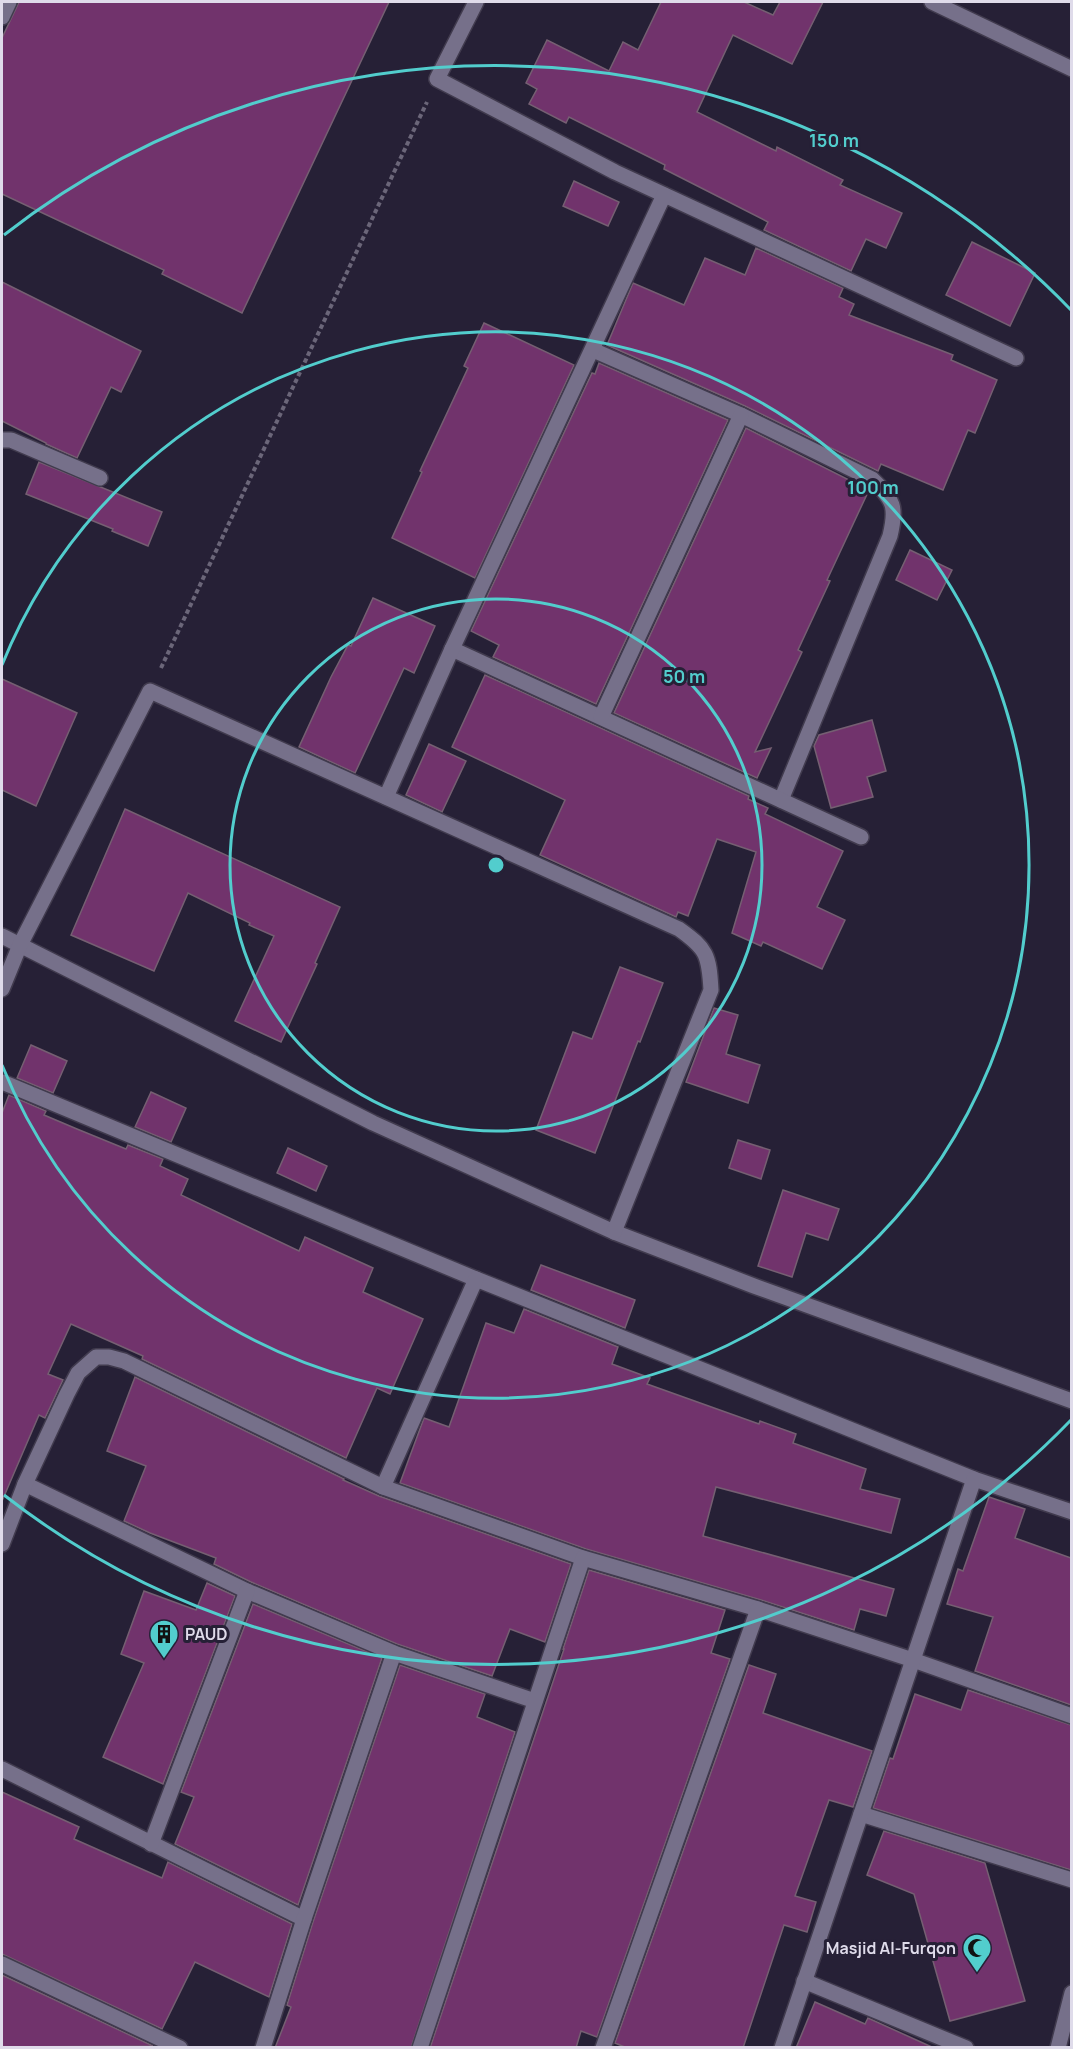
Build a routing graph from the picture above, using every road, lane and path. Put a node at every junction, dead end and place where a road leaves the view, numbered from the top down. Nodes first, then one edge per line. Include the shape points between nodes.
1 (9, 2) edge
2 (476, 2) edge
3 (932, 2) edge
4 (2, 17) edge
5 (1071, 69) edge
6 (437, 79) junction
7 (664, 195) junction
8 (593, 350) junction
9 (1016, 358) dead end
10 (741, 415) junction
11 (2, 440) edge
12 (100, 478) dead end
13 (452, 649) junction
14 (150, 691) junction
15 (601, 717) junction
16 (386, 797) junction
17 (781, 800) junction
18 (861, 837) dead end
19 (2, 936) edge
20 (20, 945) junction
21 (2, 989) edge
22 (2, 1082) edge
23 (614, 1232) junction
24 (476, 1279) junction
25 (1071, 1401) edge
26 (974, 1479) junction
27 (25, 1484) junction
28 (382, 1487) junction
29 (1071, 1512) edge
30 (2, 1544) edge
31 (583, 1558) junction
32 (247, 1591) junction
33 (758, 1610) junction
34 (394, 1653) junction
35 (913, 1660) junction
36 (535, 1701) junction
37 (1071, 1716) edge
38 (2, 1769) edge
39 (861, 1814) junction
40 (151, 1844) junction
41 (1071, 1880) edge
42 (304, 1919) junction
43 (2, 1964) edge
44 (804, 1981) junction
45 (1071, 1993) edge
46 (180, 2048) edge
47 (263, 2048) edge
48 (420, 2048) edge
49 (603, 2048) edge
50 (782, 2048) edge
51 (966, 2048) edge
52 (1058, 2048) edge

1 - 4 street
2 - 6 street
3 - 5 street
6 - 7 street
6 - 14 path
7 - 8 street
7 - 9 street
8 - 10 street
8 - 13 street
10 - 15 street
10 - 17 street via 872,479 884,490 895,515 890,536
11 - 12 street via 11,440
13 - 15 street
13 - 16 street
14 - 16 street
14 - 20 street
15 - 17 street
16 - 23 street via 679,929 699,943 709,965 711,990
17 - 18 street
19 - 20 street
20 - 21 street
20 - 23 street via 373,1124
22 - 24 street
23 - 25 street
24 - 26 street
24 - 28 street
26 - 29 street
26 - 35 street
27 - 28 street via 78,1373 96,1357 109,1357
27 - 30 street
27 - 32 street
28 - 31 street
31 - 33 street
31 - 36 street
32 - 34 street
32 - 40 street
33 - 35 street
33 - 49 street
34 - 36 street
34 - 42 street
35 - 37 street
35 - 39 street
36 - 48 street
38 - 40 street
39 - 41 street
39 - 44 street
40 - 42 street
42 - 47 street
43 - 46 street
44 - 50 street
44 - 51 street
45 - 52 street

